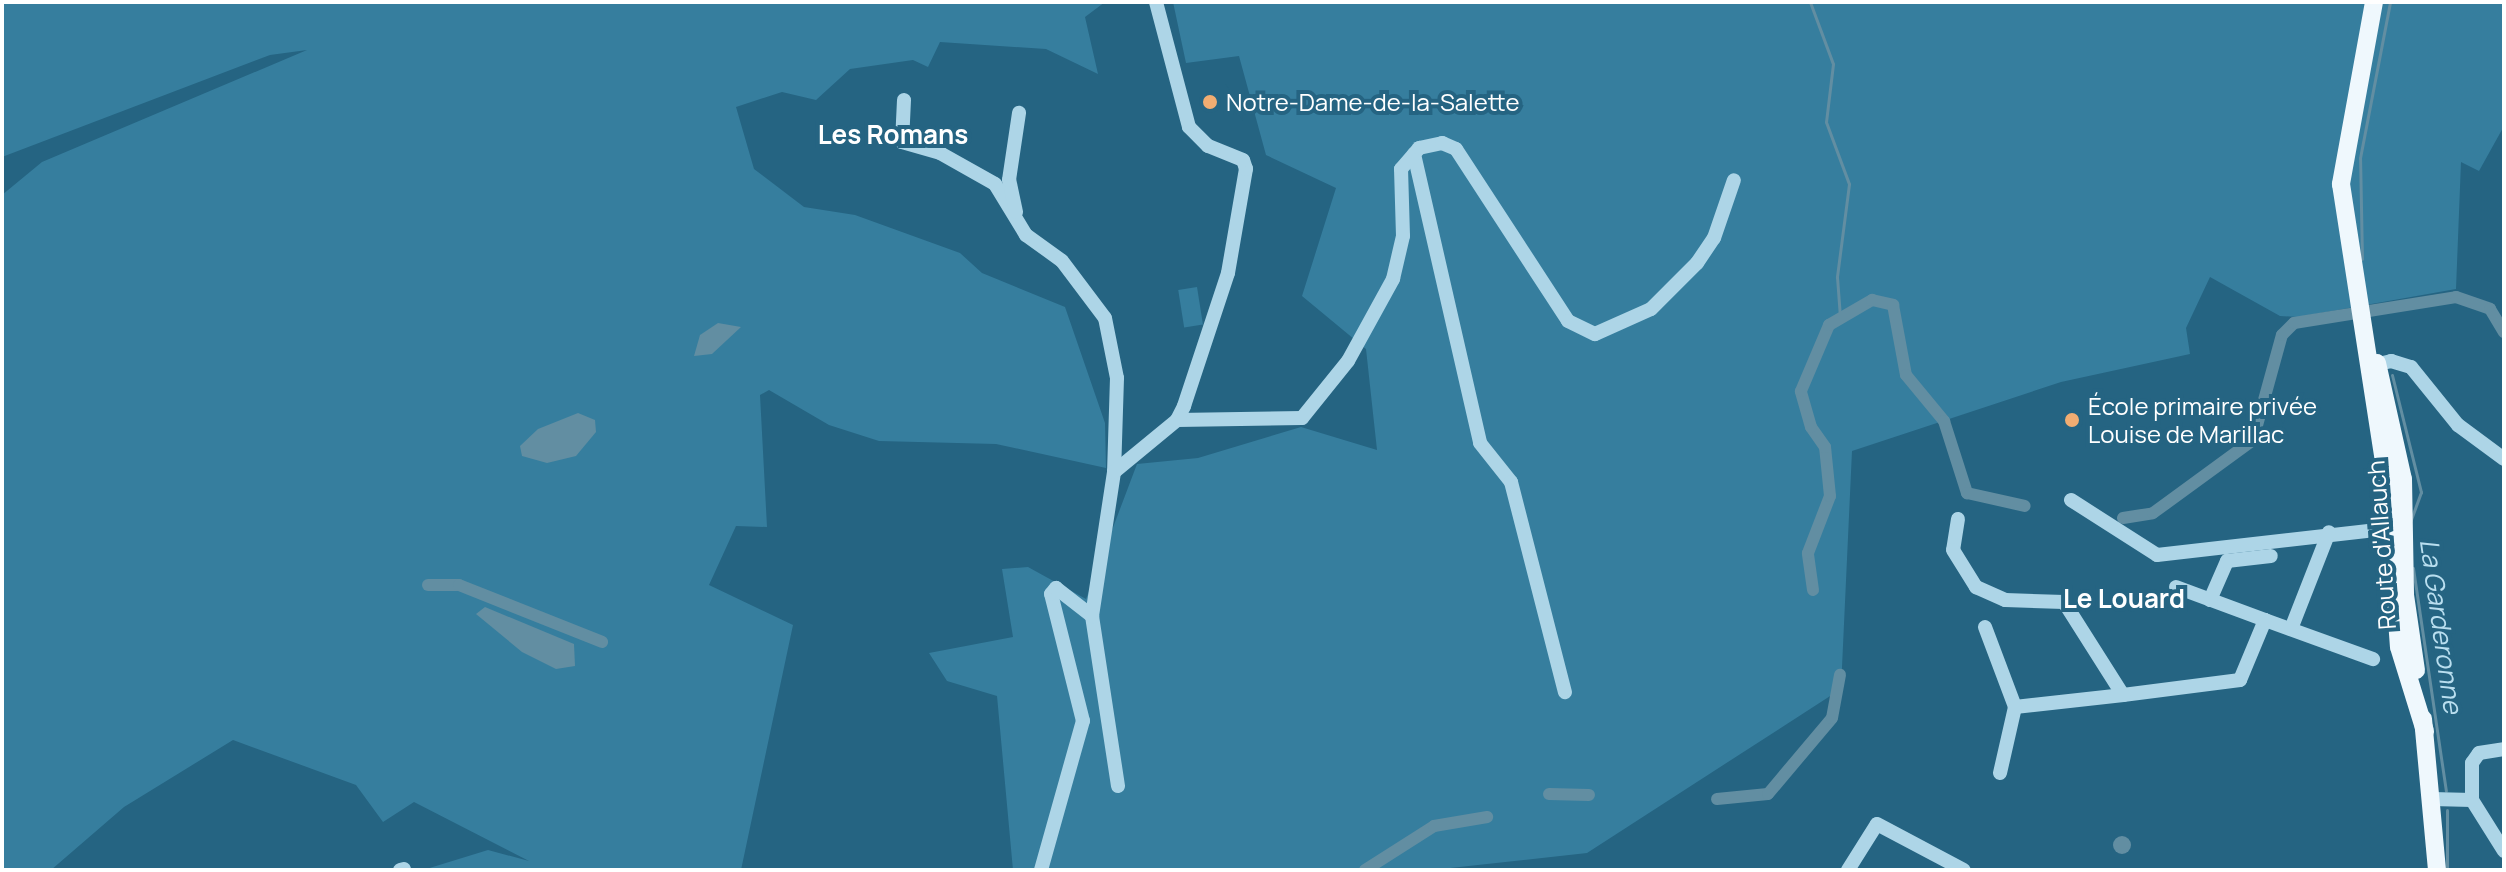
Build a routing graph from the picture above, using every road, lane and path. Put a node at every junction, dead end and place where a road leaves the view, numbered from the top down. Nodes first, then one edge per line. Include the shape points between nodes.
1 (1156, 2) edge
2 (2374, 2) edge
3 (904, 100) dead end
4 (1019, 113) dead end
5 (1414, 154) junction
6 (1734, 180) dead end
7 (1026, 235) junction
8 (2372, 366) junction
9 (1177, 420) junction
10 (2504, 459) edge
11 (1114, 472) junction
12 (2071, 500) dead end
13 (1958, 519) dead end
14 (2397, 527) junction
15 (2329, 532) junction
16 (2271, 556) dead end
17 (2176, 587) dead end
18 (2210, 600) junction
19 (1092, 616) junction
20 (2265, 620) junction
21 (1985, 627) dead end
22 (2291, 629) junction
23 (2373, 659) dead end
24 (1565, 692) dead end
25 (2123, 695) junction
26 (2015, 707) junction
27 (2504, 749) edge
28 (2000, 773) dead end
29 (1118, 786) dead end
30 (2472, 800) junction
31 (2432, 803) junction
32 (2504, 851) edge
33 (1041, 870) edge
34 (1848, 870) edge
35 (1964, 870) edge
36 (2428, 870) edge
37 (2437, 870) edge

1 - 9 street via 1189,127 1208,146 1243,160 1246,169 1228,273
2 - 8 main road, Route d'Allauch via 2341,184
3 - 7 street via 902,142 981,172
4 - 7 street via 1009,180
5 - 6 street via 1442,143 1456,149 1568,321 1595,334 1671,292 1714,238
5 - 9 street via 1401,169 1403,236 1393,279 1348,361 1302,418
5 - 24 street via 1480,443 1511,482
7 - 11 street via 1077,276 1114,336
8 - 10 street via 2411,367 2458,425
8 - 14 main road, Route d'Allauch via 2401,466
9 - 11 street
11 - 19 street
12 - 15 street via 2157,555
13 - 25 street via 1953,550 1976,587 2005,600 2064,602
14 - 15 street
14 - 31 main road, Route d'Allauch via 2399,596 2425,731
15 - 22 street
16 - 18 street via 2227,561
17 - 18 street
18 - 20 street
19 - 29 street
19 - 33 street via 1056,588 1051,594 1083,721
20 - 22 street
20 - 25 street via 2240,680
21 - 26 street
22 - 23 street
25 - 26 street
26 - 28 street
27 - 30 street via 2479,753 2472,763
30 - 31 street
30 - 32 street
31 - 36 main road, Route d'Allauch
31 - 37 main road, Route d'Allauch
34 - 35 street via 1877,824

